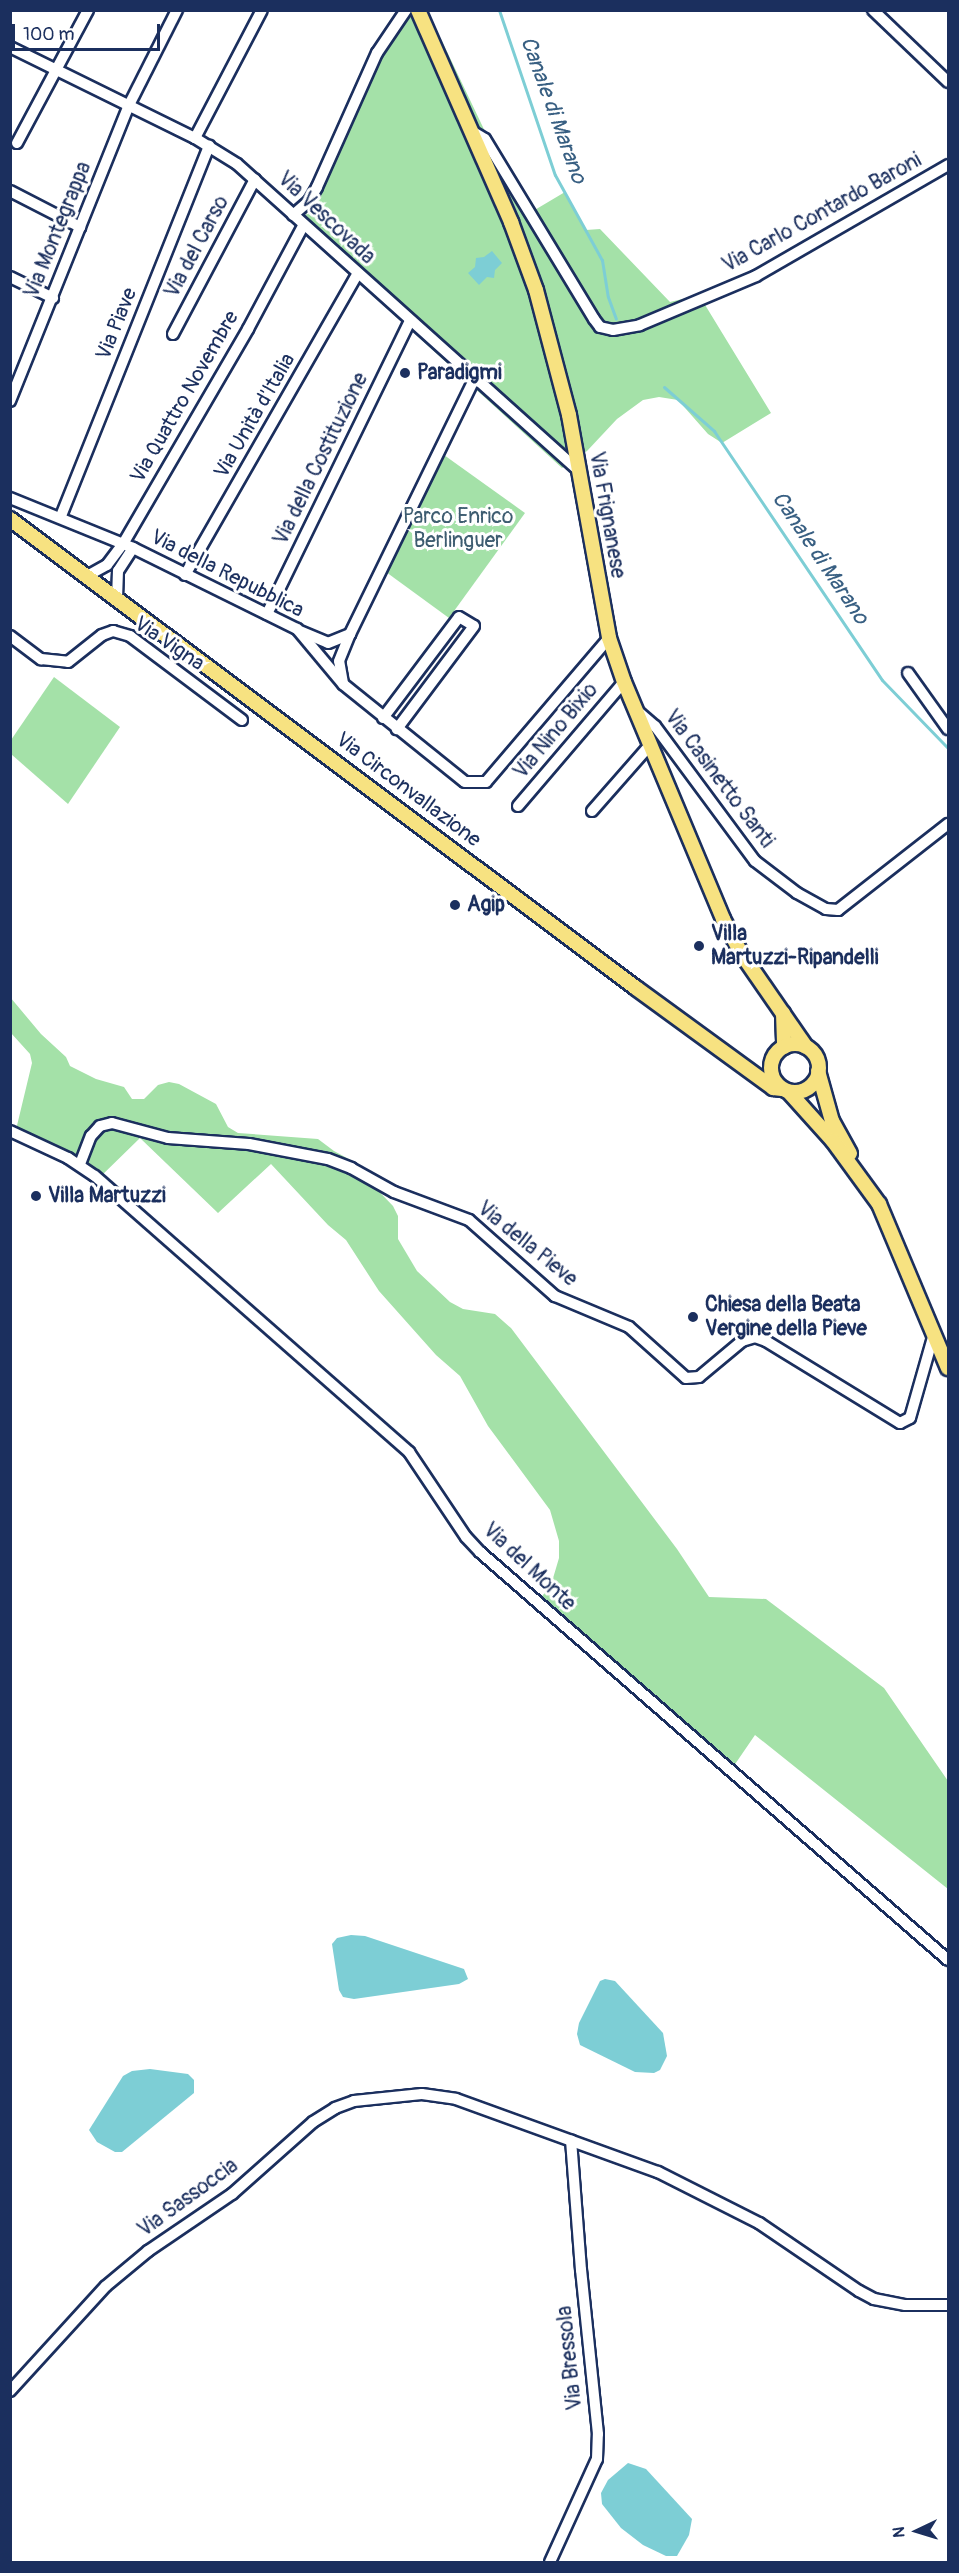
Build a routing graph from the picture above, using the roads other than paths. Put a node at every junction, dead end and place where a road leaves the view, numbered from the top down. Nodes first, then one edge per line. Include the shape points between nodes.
1 (88, 10) edge
2 (177, 10) edge
3 (262, 10) edge
4 (406, 10) edge
5 (418, 10) edge
6 (873, 10) edge
7 (10, 47) edge
8 (56, 70) junction
9 (948, 82) edge
10 (128, 107) junction
11 (470, 130) junction
12 (195, 138) junction
13 (17, 143) dead end
14 (209, 146) junction
15 (948, 165) edge
16 (255, 179) junction
17 (10, 191) edge
18 (293, 215) junction
19 (303, 226) junction
20 (81, 227) junction
21 (357, 275) junction
22 (10, 277) edge
23 (53, 298) junction
24 (410, 321) junction
25 (173, 334) dead end
26 (14, 379) edge
27 (474, 380) junction
28 (10, 401) edge
29 (579, 471) junction
30 (10, 498) edge
31 (61, 516) junction
32 (10, 519) edge
33 (128, 546) junction
34 (185, 575) junction
35 (87, 576) junction
36 (117, 599) junction
37 (267, 614) junction
38 (297, 629) junction
39 (350, 633) junction
40 (10, 636) edge
41 (609, 638) junction
42 (908, 673) dead end
43 (624, 682) junction
44 (343, 684) junction
45 (634, 708) junction
46 (383, 718) junction
47 (242, 720) dead end
48 (397, 729) junction
49 (948, 729) edge
50 (650, 745) junction
51 (518, 806) dead end
52 (592, 811) dead end
53 (948, 824) edge
54 (783, 1013) junction
55 (784, 1047) junction
56 (806, 1047) junction
57 (771, 1068) junction
58 (750, 1071) junction
59 (818, 1071) junction
60 (786, 1090) junction
61 (10, 1131) edge
62 (80, 1164) junction
63 (856, 1172) junction
64 (934, 1334) junction
65 (948, 1368) edge
66 (948, 1960) edge
67 (571, 2140) junction
68 (948, 2305) edge
69 (10, 2391) edge
70 (550, 2562) edge

1 - 8 street
2 - 10 street, Via Montegrappa
3 - 12 street
4 - 18 street via 377,53 317,187 309,201
5 - 11 main road, Via Frignanese
6 - 9 street
7 - 8 street, Via Vescovada
8 - 10 street, Via Vescovada
8 - 13 street
10 - 12 street, Via Vescovada
10 - 20 street, Via Montegrappa
11 - 15 street, Via Carlo Contardo Baroni via 480,135 492,150 594,320 600,327 613,330 640,325 756,276
11 - 29 main road, Via Frignanese via 536,290 560,377
12 - 14 street, Via Vescovada
14 - 16 street, Via Vescovada
14 - 31 street, Via Piave
16 - 18 street, Via Vescovada
16 - 25 street, Via del Carso
17 - 20 street
18 - 19 street, Via Vescovada
19 - 21 street, Via Vescovada
19 - 33 street, Via Quattro Novembre
20 - 23 street, Via Montegrappa
21 - 24 street, Via Vescovada
21 - 34 street, Via Unità d'Italia
22 - 23 street
23 - 26 street, Via Montegrappa
24 - 27 street, Via Vescovada
24 - 37 street, Via della Costituzione
26 - 28 street, Via Montegrappa
27 - 29 street, Via Vescovada
27 - 39 street
29 - 41 main road, Via Frignanese
30 - 31 street, Via della Repubblica
31 - 33 street, Via della Repubblica
32 - 35 main road, Via Circonvallazione
33 - 34 street, Via della Repubblica
33 - 35 street, Via Quattro Novembre
33 - 36 street via 118,571
34 - 37 street, Via della Repubblica
35 - 36 main road, Via Circonvallazione
36 - 58 main road, Via Circonvallazione
37 - 38 street, Via della Repubblica
38 - 39 street via 328,643
38 - 44 street, Via della Repubblica
39 - 44 street via 339,661
40 - 47 street, Via Vigna via 41,659 68,662 102,635 113,632 130,636
41 - 43 main road, Via Frignanese
41 - 48 street, Via della Repubblica via 486,782 465,782
42 - 49 street
43 - 45 main road, Via Frignanese
43 - 51 street, Via Nino Bixio
44 - 46 street, Via della Repubblica
45 - 50 main road, Via Frignanese
45 - 53 street, Via Casinetto Santi via 655,726 755,861 826,909 838,910
46 - 48 street, Via della Repubblica
46 - 48 street via 459,617 474,626
50 - 52 street
50 - 54 main road, Via Frignanese via 723,919
54 - 55 main road
54 - 56 main road, Via Frignanese
55 - 56 main road
55 - 57 main road
56 - 59 main road via 816,1059
57 - 58 main road
57 - 60 main road via 776,1083
58 - 60 main road, Via Circonvallazione via 773,1088
59 - 60 main road via 810,1087 796,1092
59 - 63 main road via 832,1120
60 - 63 main road, Via Circonvallazione
61 - 62 street, Via del Monte
62 - 64 street, Via della Pieve via 91,1136 100,1125 112,1123 168,1138 249,1144 328,1159 394,1192 469,1220 555,1296 628,1327 686,1378 699,1377 742,1341 755,1337 900,1422 910,1418
62 - 66 street, Via del Monte via 409,1452 480,1552
63 - 64 main road via 891,1228
64 - 65 main road
67 - 68 street via 658,2172 759,2223 874,2298 905,2305
67 - 69 street, Via Sassoccia via 456,2099 422,2094 354,2101 335,2108 313,2122 232,2194 127,2268 91,2301
67 - 70 street, Via Bressola via 598,2434 597,2459

